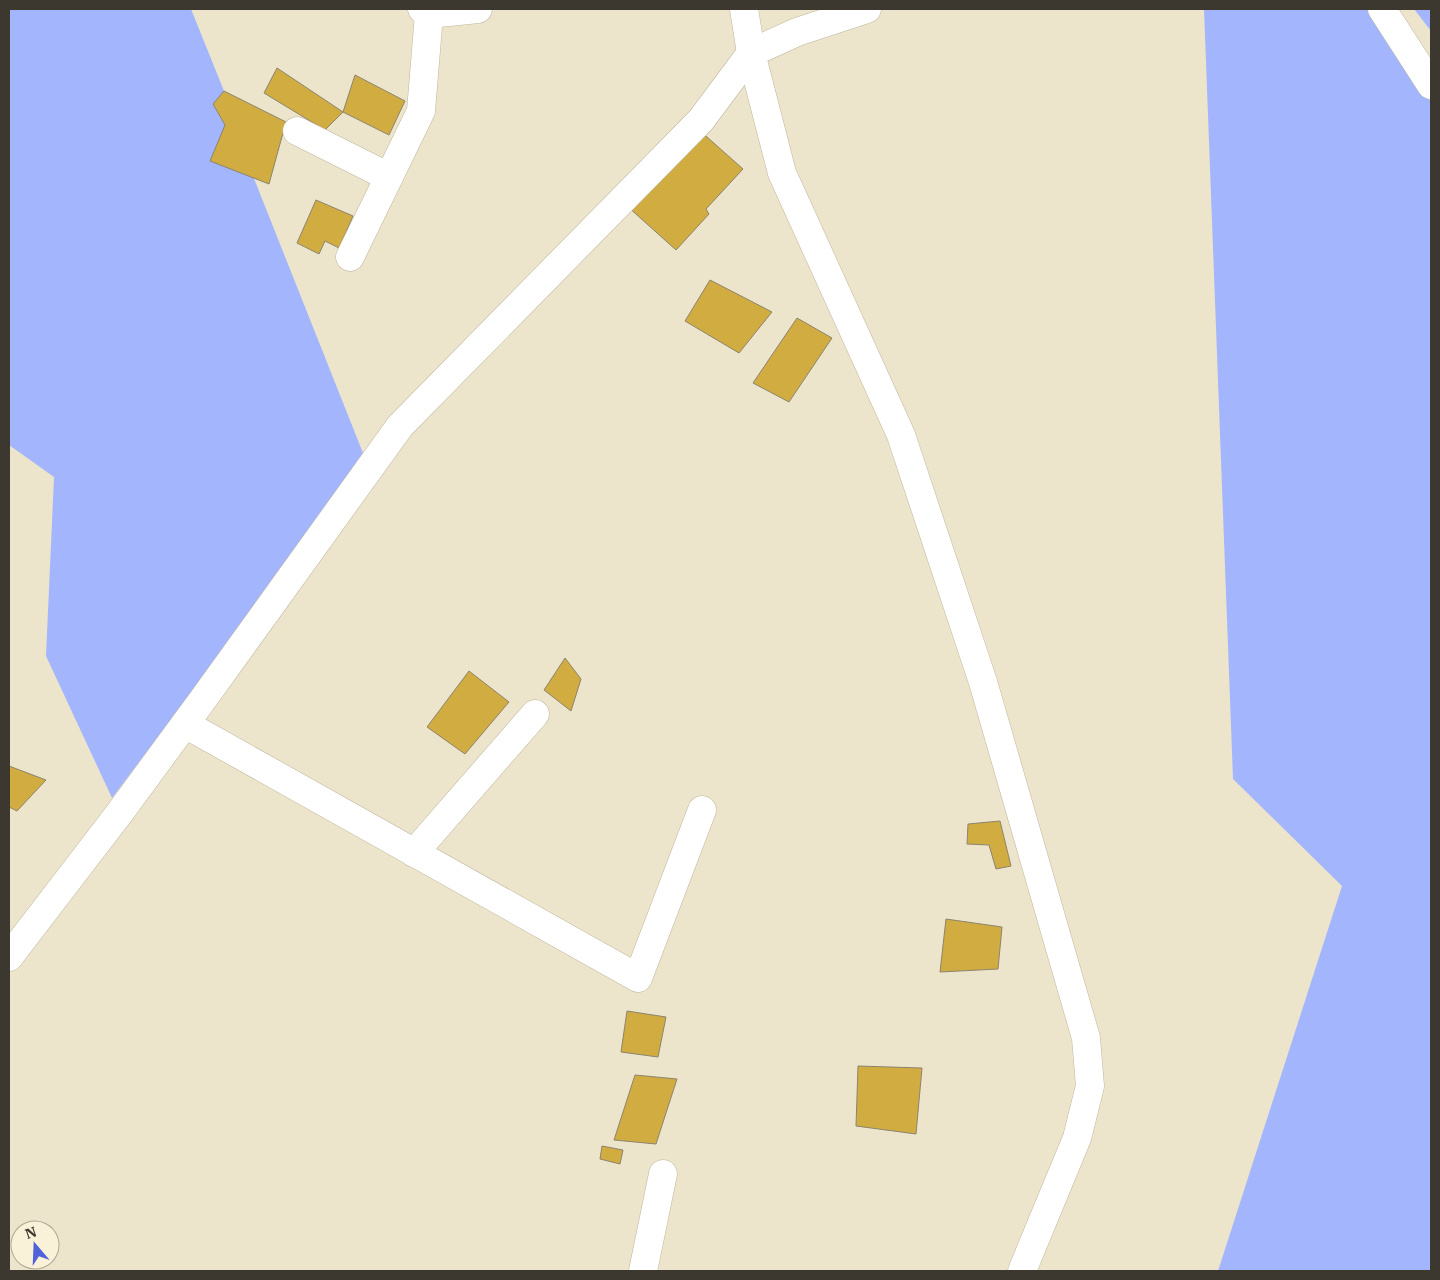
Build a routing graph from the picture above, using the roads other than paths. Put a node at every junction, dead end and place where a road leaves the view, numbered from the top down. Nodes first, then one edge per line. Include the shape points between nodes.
1 (478, 9) edge
2 (744, 9) edge
3 (867, 9) edge
4 (1382, 9) edge
5 (426, 11) edge
6 (751, 54) junction
7 (1431, 85) edge
8 (297, 131) dead end
9 (389, 177) junction
10 (350, 257) dead end
11 (535, 714) dead end
12 (184, 724) junction
13 (702, 810) dead end
14 (414, 853) junction
15 (9, 957) edge
16 (663, 1174) dead end
17 (642, 1271) edge
18 (1022, 1271) edge

1 - 5 street
2 - 6 street
3 - 6 street via 797,32
4 - 7 street
5 - 9 street via 421,112
6 - 12 street via 701,120 400,426
6 - 18 street via 782,173 901,435 983,682 1086,1038 1090,1086 1077,1138
8 - 9 street
9 - 10 street
11 - 14 street
12 - 14 street
12 - 15 street
13 - 14 street via 638,978
16 - 17 street

